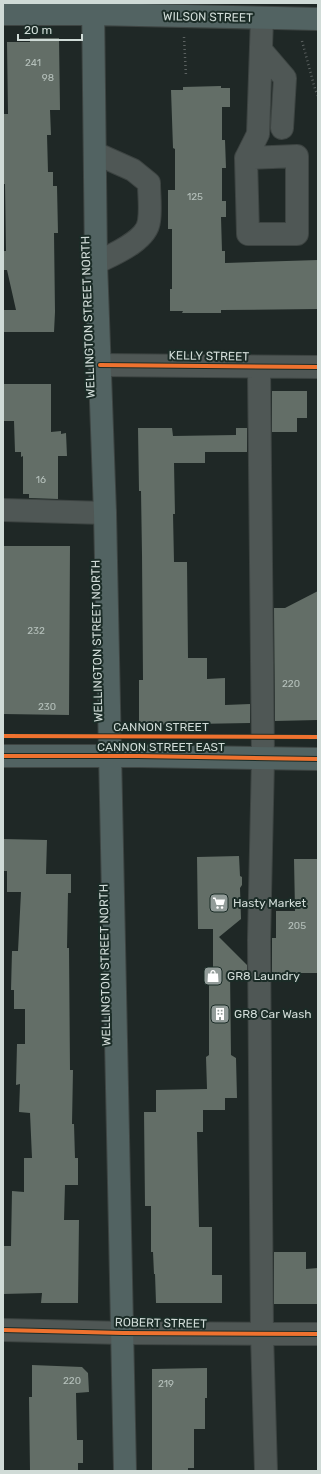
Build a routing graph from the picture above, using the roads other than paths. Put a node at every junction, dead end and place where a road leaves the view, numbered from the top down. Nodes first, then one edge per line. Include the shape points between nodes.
1 (93, 9) edge
2 (3, 14) edge
3 (262, 18) junction
4 (307, 19) edge
5 (261, 50) junction
6 (282, 128) dead end
7 (95, 153) junction
8 (246, 158) dead end
9 (96, 263) junction
10 (100, 365) junction
11 (259, 367) junction
12 (318, 368) edge
13 (3, 510) edge
14 (105, 513) junction
15 (3, 756) edge
16 (109, 756) junction
17 (263, 759) junction
18 (318, 759) edge
19 (3, 1330) edge
20 (123, 1333) junction
21 (262, 1334) junction
22 (318, 1334) edge
23 (125, 1471) edge
24 (266, 1471) edge

1 - 2 main road, WILSON STREET
1 - 3 main road, WILSON STREET via 184,16
1 - 7 main road, WELLINGTON STREET NORTH
3 - 4 main road, WILSON STREET
3 - 5 street
5 - 6 street via 285,78
5 - 8 street via 258,134
7 - 9 main road, WELLINGTON STREET NORTH
7 - 9 street via 133,170 149,183 150,222 133,244
9 - 10 main road, WELLINGTON STREET NORTH
10 - 11 street, KELLY STREET
10 - 14 main road, WELLINGTON STREET NORTH
11 - 12 street, KELLY STREET
11 - 17 street
13 - 14 street
14 - 16 main road, WELLINGTON STREET NORTH
15 - 16 main road, CANNON STREET EAST
16 - 17 main road, CANNON STREET EAST
16 - 20 main road, WELLINGTON STREET NORTH
17 - 18 main road, CANNON STREET EAST
17 - 21 street via 259,940
19 - 20 street, ROBERT STREET
20 - 21 street, ROBERT STREET
20 - 23 main road, WELLINGTON STREET NORTH
21 - 22 street, ROBERT STREET
21 - 24 street

